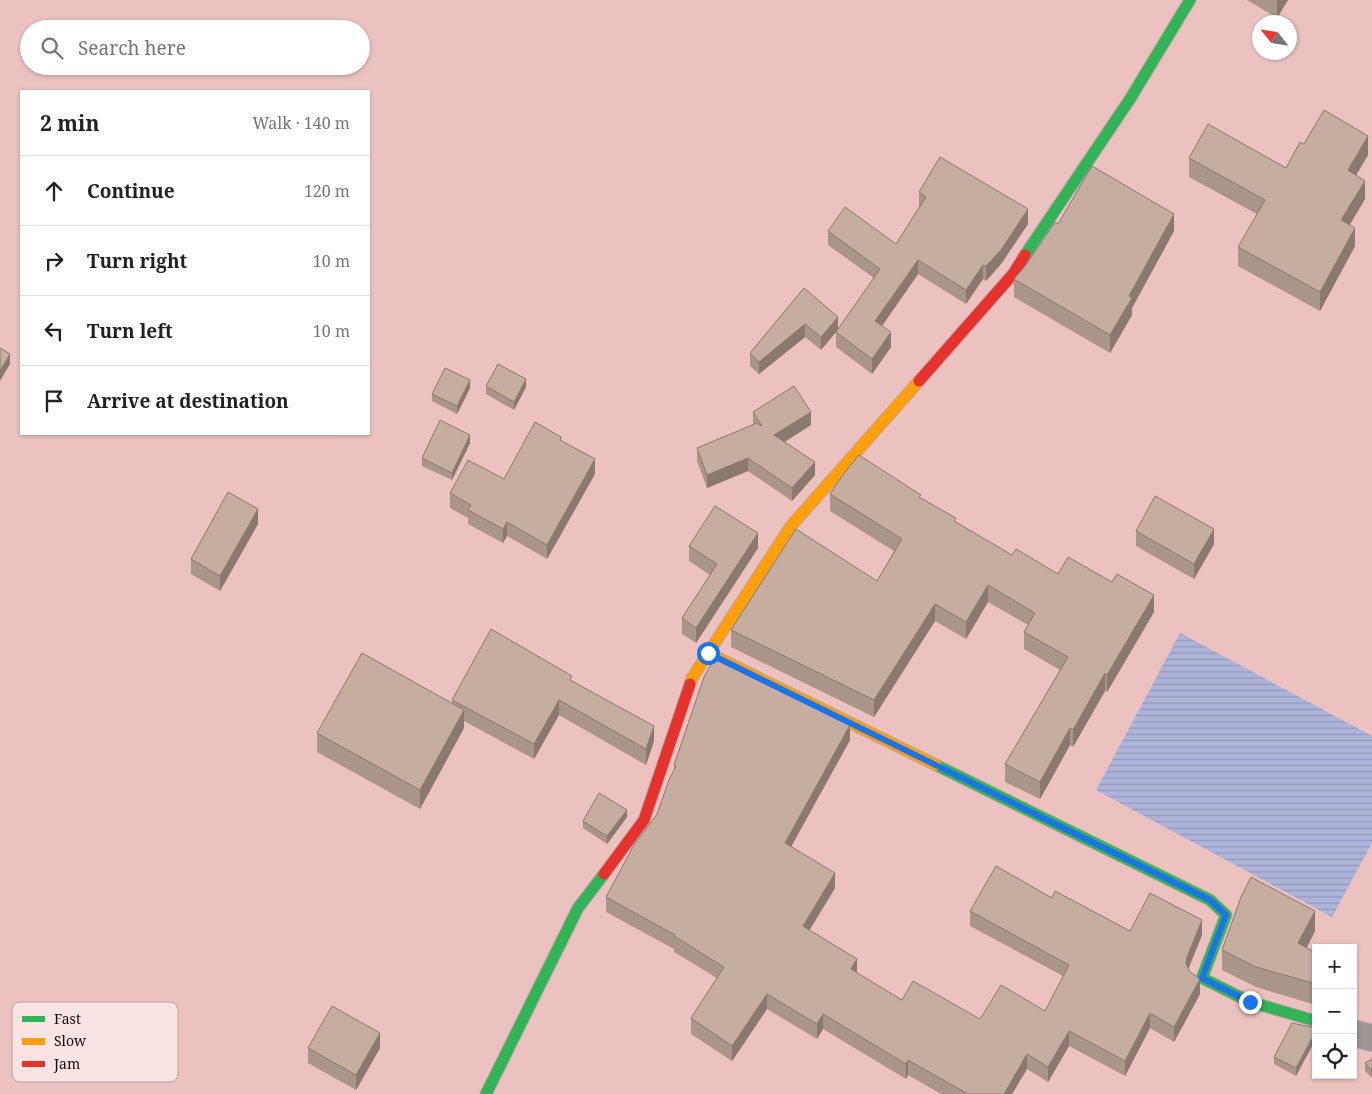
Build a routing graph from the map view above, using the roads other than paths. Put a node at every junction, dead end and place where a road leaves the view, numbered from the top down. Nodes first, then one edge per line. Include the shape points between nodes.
1 (1190, 0) edge
2 (708, 653) junction
3 (1312, 1020) edge
4 (1357, 1034) edge
5 (1372, 1038) edge
6 (486, 1094) edge

1 - 2 street via 1130,99 1013,274 791,526
2 - 3 street via 1210,900 1226,915 1202,978 1250,1002
2 - 6 street via 692,678 644,820 578,908
4 - 5 street

